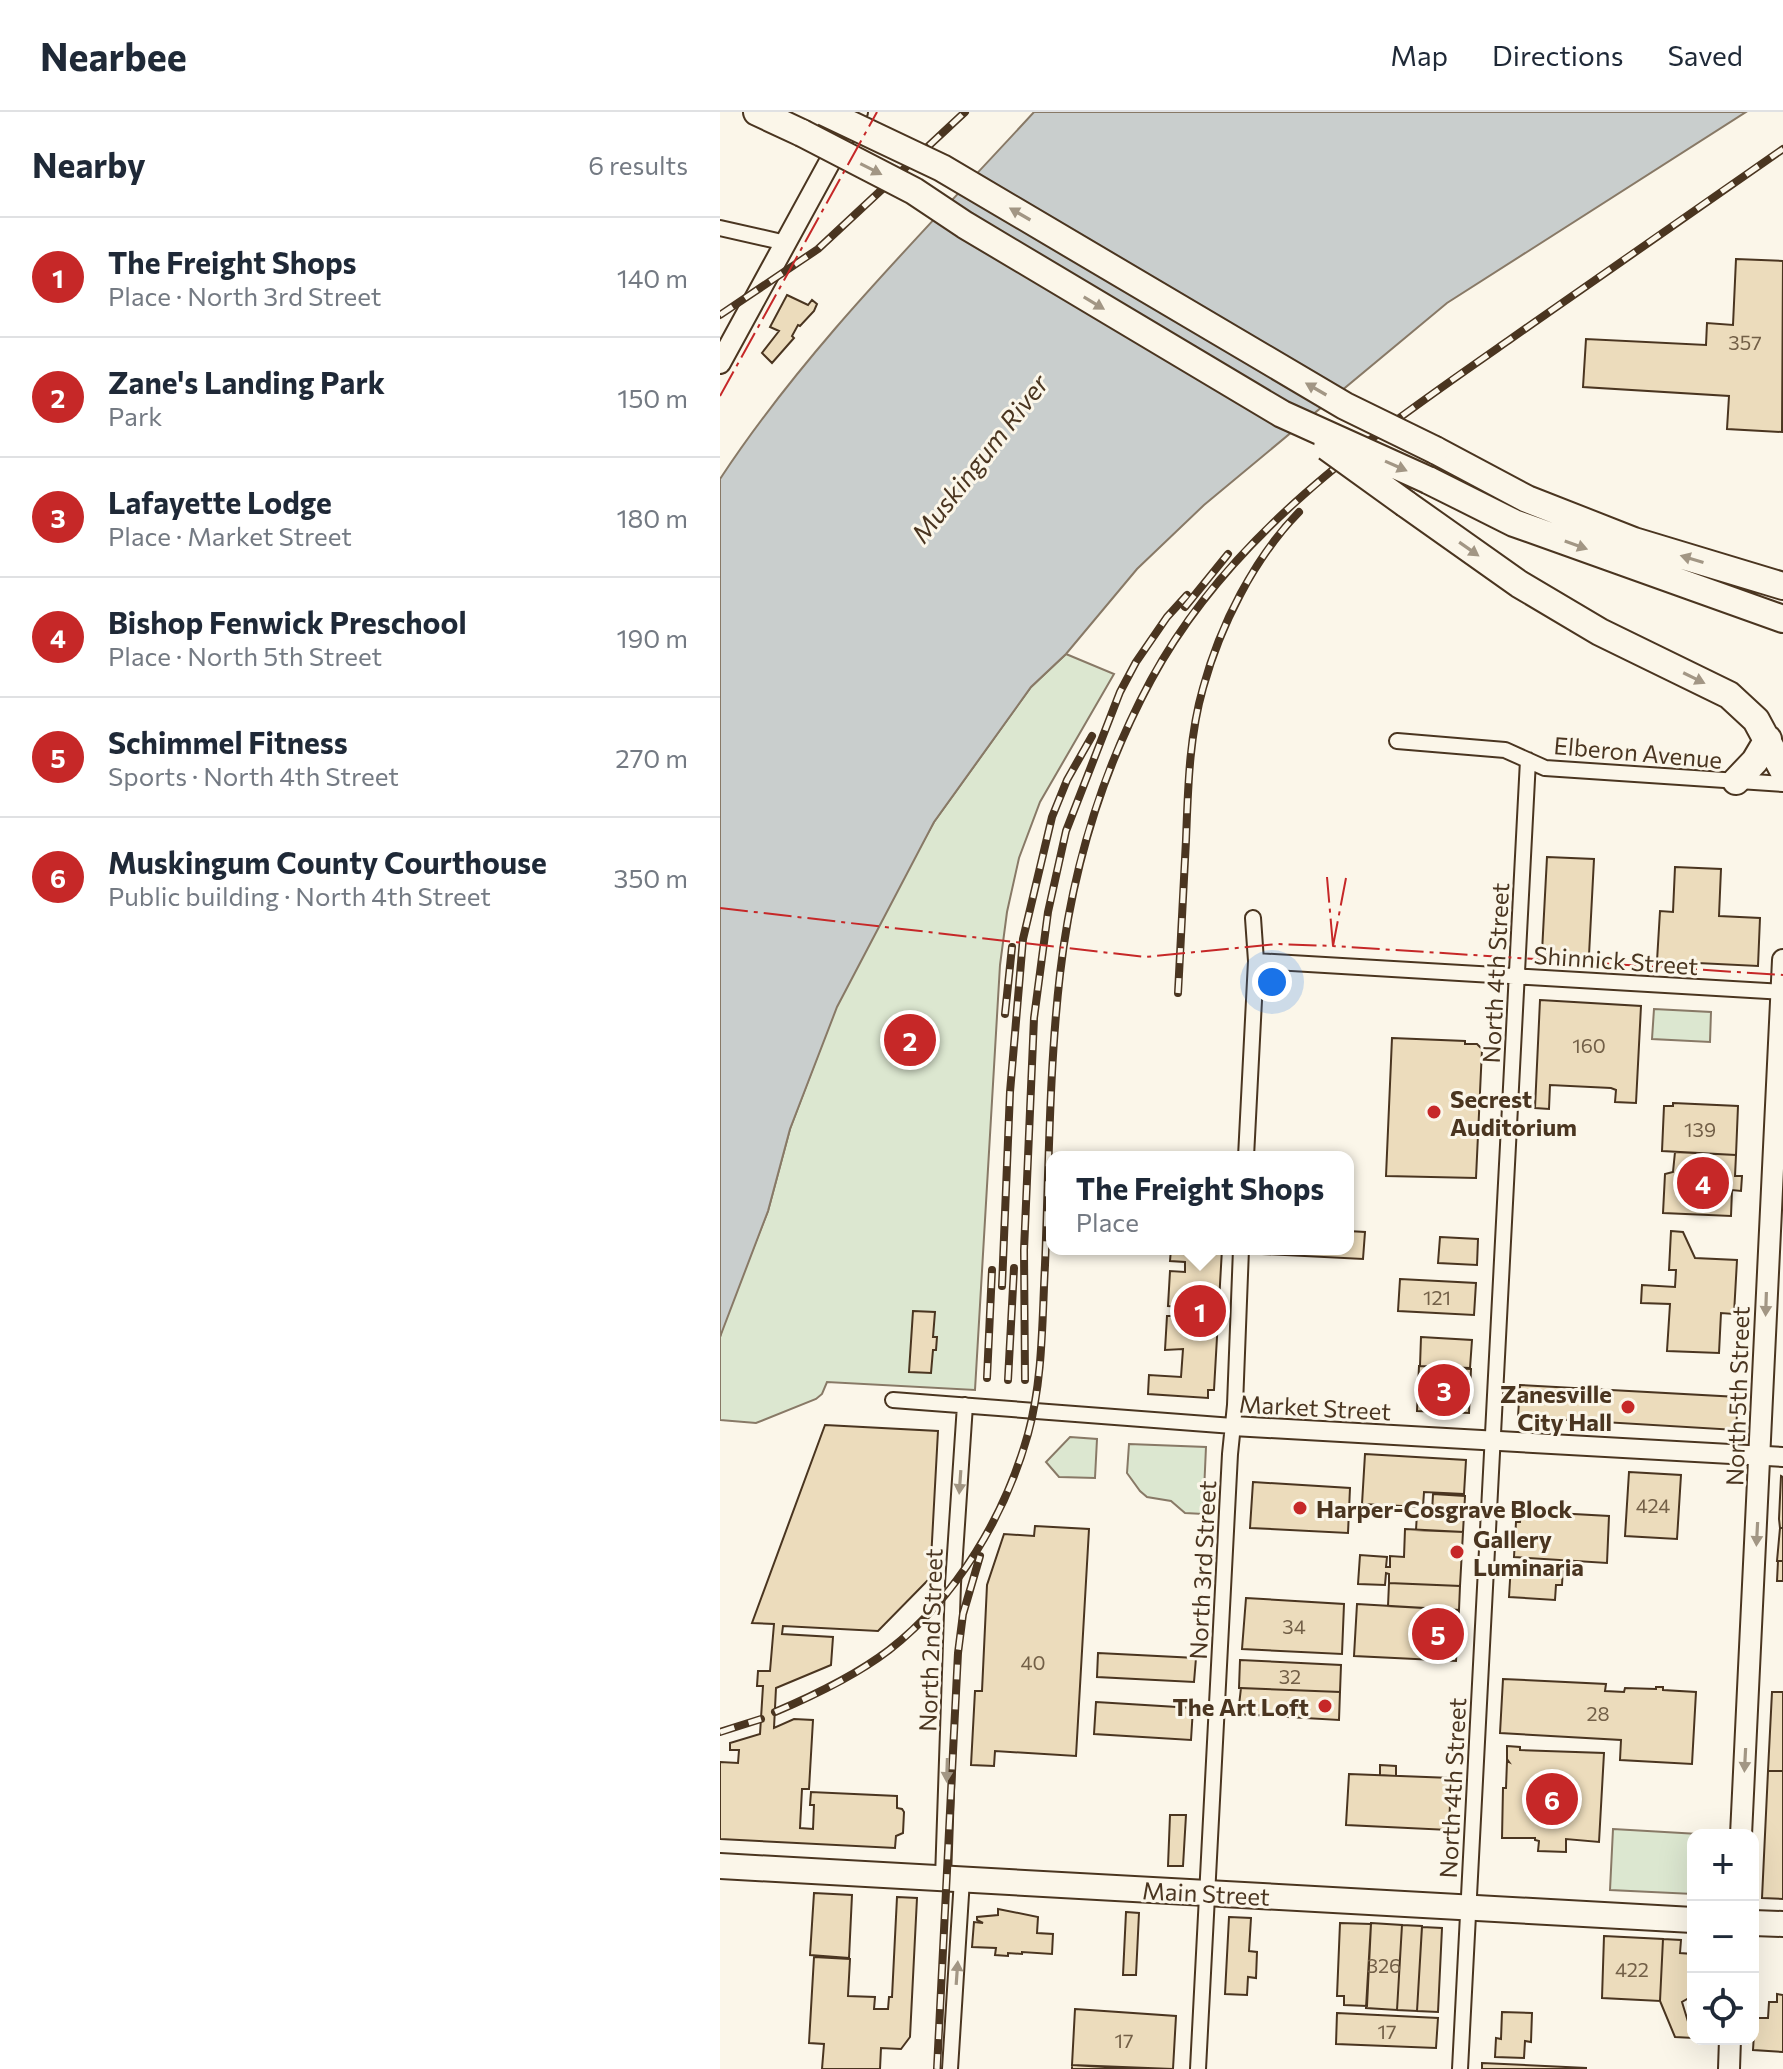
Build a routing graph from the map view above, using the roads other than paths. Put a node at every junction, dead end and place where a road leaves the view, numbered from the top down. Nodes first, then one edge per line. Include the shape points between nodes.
1 (757, 112) edge
2 (824, 112) edge
3 (857, 112) edge
4 (720, 228) edge
5 (786, 243) junction
6 (720, 363) edge
7 (1282, 414) junction
8 (1775, 584) edge
9 (1772, 615) edge
10 (1768, 739) junction
11 (1397, 741) dead end
12 (1528, 760) junction
13 (1783, 770) edge
14 (1736, 781) junction
15 (1783, 784) edge
16 (1253, 918) dead end
17 (1783, 960) edge
18 (1256, 961) junction
19 (1516, 976) junction
20 (1782, 992) edge
21 (1246, 1151) edge
22 (1241, 1255) edge
23 (893, 1400) dead end
24 (965, 1405) junction
25 (1233, 1426) junction
26 (1493, 1440) junction
27 (1761, 1456) junction
28 (1783, 1457) edge
29 (1741, 1829) edge
30 (720, 1866) edge
31 (953, 1879) junction
32 (1206, 1893) junction
33 (1467, 1907) junction
34 (1687, 1920) edge
35 (1759, 1923) edge
36 (1783, 1924) edge
37 (1730, 2045) edge
38 (950, 2069) edge
39 (1198, 2069) edge
40 (1460, 2069) edge
41 (1729, 2069) edge

1 -> 7 highway, bridge via 914,191
8 -> 2 highway, bridge via 1634,541 1527,499 1345,406 942,168
3 - 5 main road
4 - 5 street
5 - 6 main road
7 -> 9 highway, bridge via 1514,523
7 -> 10 highway, bridge via 1519,584 1600,632 1729,695
10 - 13 highway
10 - 14 highway
11 - 12 street, Elberon Avenue via 1505,750
12 - 14 street, Elberon Avenue via 1545,768
12 - 19 street, North 4th Street
14 - 15 street, Elberon Avenue
16 - 18 street
17 - 20 main road, North 5th Street
18 - 19 street, Shinnick Street
18 - 21 street
19 - 20 street, Shinnick Street
19 - 26 street, North 4th Street
20 -> 27 main road, North 5th Street
22 - 25 street, North 3rd Street
23 - 24 street, Market Street
24 - 25 street, Market Street
24 -> 31 street, North 2nd Street via 953,1584
25 - 26 street, Market Street
25 - 32 street, North 3rd Street
26 - 27 street, Market Street
26 - 33 street, North 4th Street
27 - 28 street, Market Street
27 -> 29 main road, North 5th Street
30 - 31 main road, Main Street
31 - 32 main road, Main Street
38 -> 31 street, North 2nd Street
32 - 33 main road, Main Street
32 - 39 street, North 3rd Street
33 - 34 main road, Main Street
33 - 40 street, North 4th Street
35 - 36 main road
37 - 41 main road

